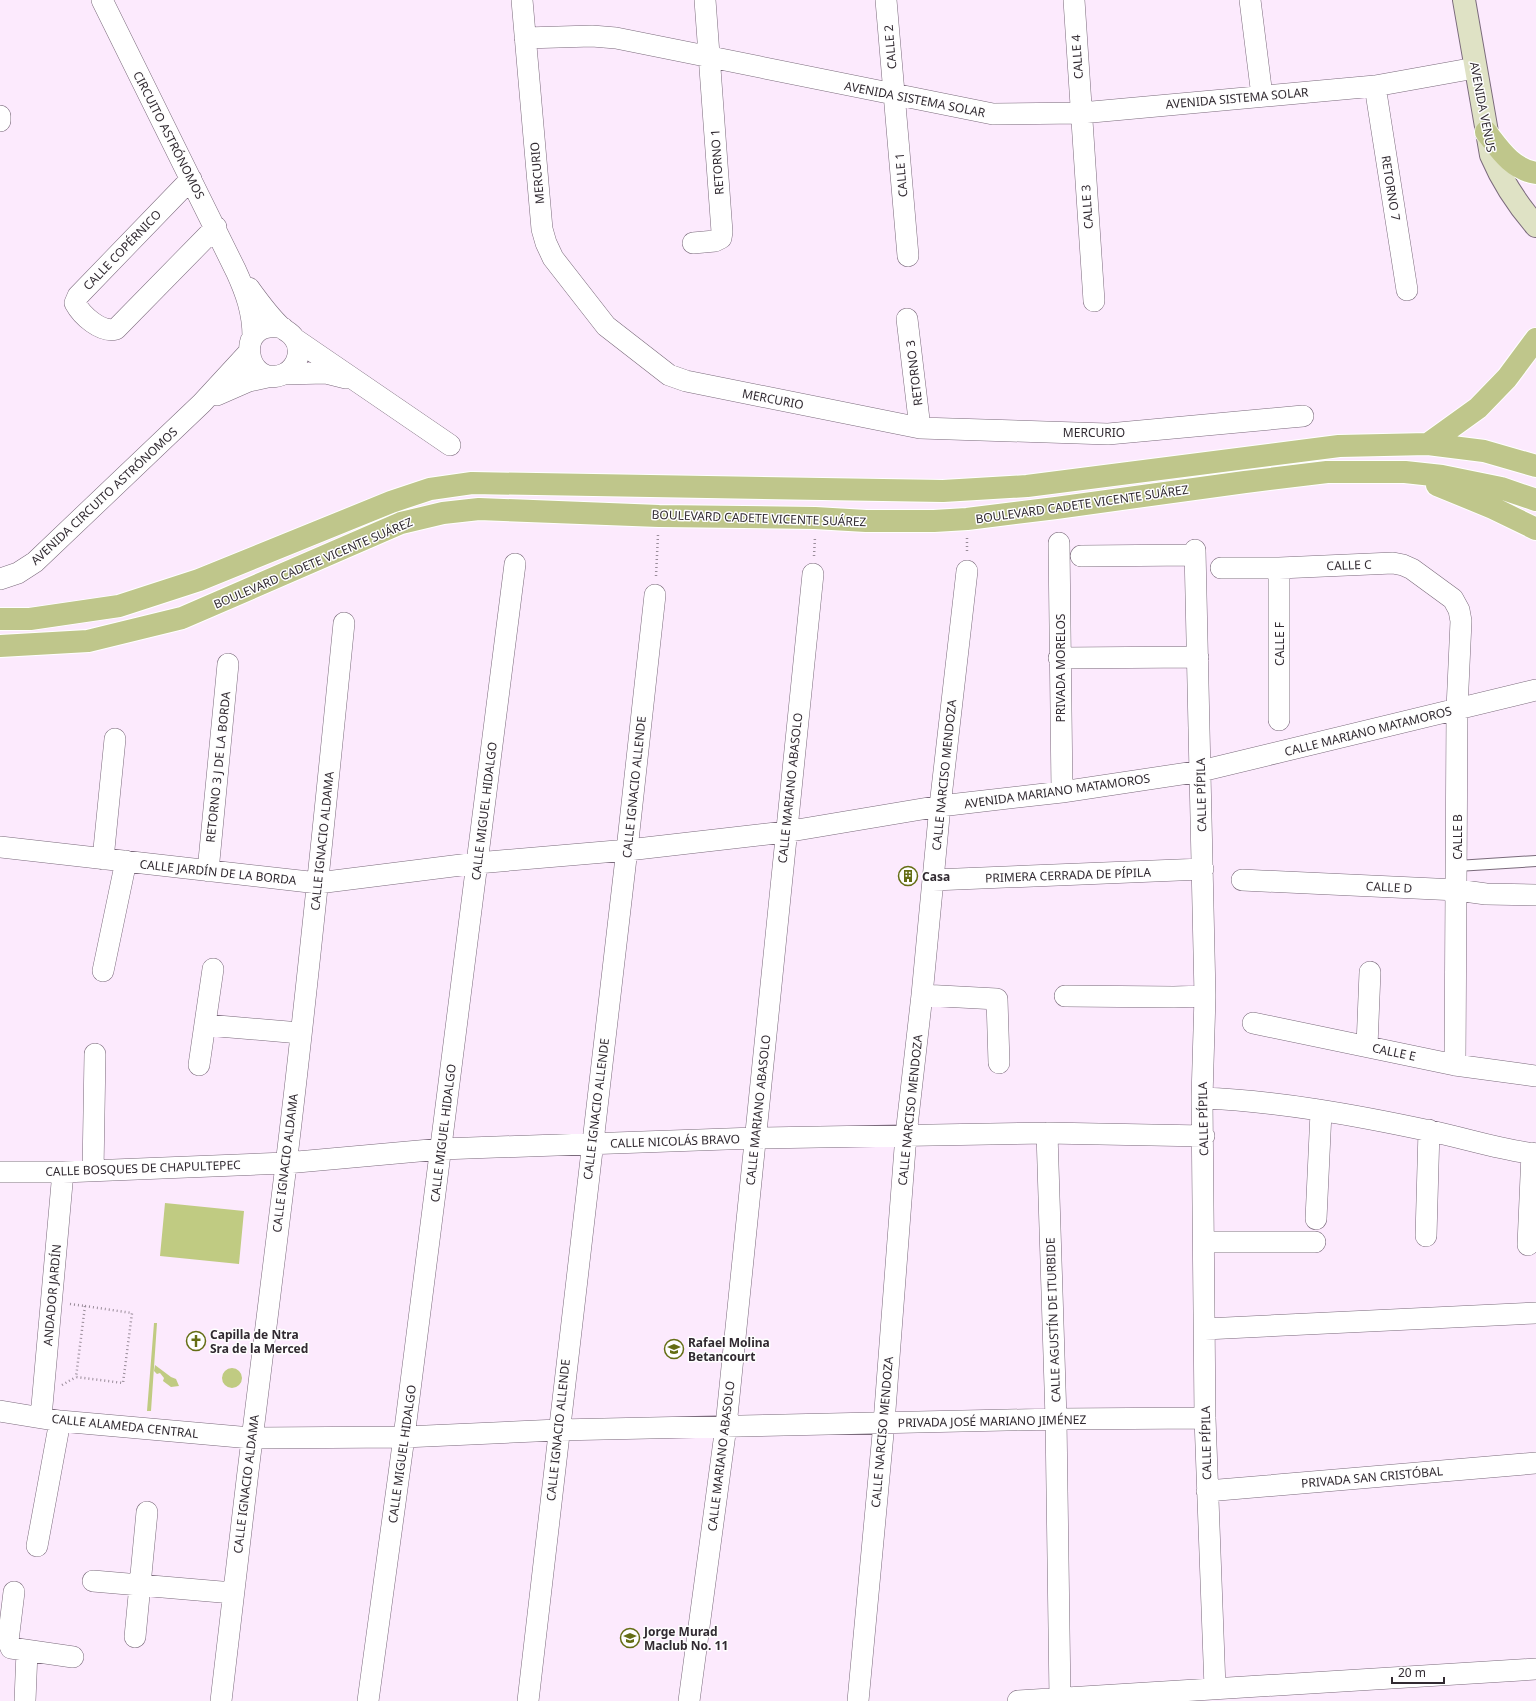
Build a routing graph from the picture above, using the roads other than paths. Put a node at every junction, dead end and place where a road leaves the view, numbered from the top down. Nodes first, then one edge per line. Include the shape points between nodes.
1 (102, 0) edge
2 (522, 0) edge
3 (705, 0) edge
4 (886, 0) edge
5 (1074, 0) edge
6 (1250, 0) edge
7 (1464, 0) edge
8 (525, 38) junction
9 (709, 57) junction
10 (1476, 68) junction
11 (1375, 86) junction
12 (894, 94) junction
13 (1262, 96) junction
14 (1081, 113) junction
15 (0, 116) edge
16 (0, 121) edge
17 (1486, 132) junction
18 (1536, 173) edge
19 (191, 179) junction
20 (1536, 226) edge
21 (216, 227) junction
22 (693, 243) dead end
23 (908, 256) dead end
24 (236, 271) junction
25 (1407, 290) dead end
26 (1094, 301) dead end
27 (908, 319) dead end
28 (289, 334) junction
29 (1536, 339) edge
30 (251, 344) junction
31 (278, 375) junction
32 (354, 380) junction
33 (202, 403) junction
34 (1303, 416) dead end
35 (920, 428) junction
36 (1428, 444) junction
37 (450, 446) dead end
38 (1536, 466) edge
39 (1405, 472) junction
40 (1536, 500) edge
41 (1536, 529) edge
42 (1059, 543) dead end
43 (1081, 556) dead end
44 (515, 564) dead end
45 (1221, 568) dead end
46 (1279, 568) junction
47 (967, 571) road end
48 (813, 574) road end
49 (0, 579) edge
50 (655, 595) road end
51 (1459, 610) joint
52 (0, 619) edge
53 (344, 623) dead end
54 (0, 646) edge
55 (1198, 657) junction
56 (1059, 658) junction
57 (228, 664) dead end
58 (1536, 690) edge
59 (1457, 709) junction
60 (1279, 720) dead end
61 (115, 739) dead end
62 (1201, 771) junction
63 (1062, 792) junction
64 (940, 806) junction
65 (785, 832) junction
66 (0, 847) edge
67 (628, 850) junction
68 (103, 859) junction
69 (126, 861) junction
70 (1536, 862) edge
71 (477, 863) junction
72 (1457, 866) junction
73 (1203, 869) junction
74 (208, 871) junction
75 (933, 880) junction
76 (1242, 880) dead end
77 (318, 883) junction
78 (1457, 890) junction
79 (1536, 894) edge
80 (213, 969) dead end
81 (103, 971) dead end
82 (1370, 972) dead end
83 (922, 995) junction
84 (1065, 996) dead end
85 (1205, 996) junction
86 (1253, 1023) dead end
87 (206, 1025) junction
88 (300, 1033) junction
89 (1367, 1046) junction
90 (95, 1054) dead end
91 (999, 1062) dead end
92 (199, 1065) dead end
93 (1455, 1065) junction
94 (1536, 1076) edge
95 (1202, 1098) junction
96 (1322, 1112) junction
97 (1429, 1130) junction
98 (1047, 1133) junction
99 (906, 1135) junction
100 (1204, 1136) junction
101 (755, 1138) junction
102 (592, 1144) junction
103 (442, 1149) junction
104 (1534, 1154) edge
105 (286, 1163) junction
106 (93, 1171) junction
107 (0, 1172) edge
108 (63, 1172) junction
109 (1316, 1219) dead end
110 (1426, 1236) dead end
111 (1204, 1242) junction
112 (1314, 1242) dead end
113 (1528, 1245) dead end
114 (1536, 1313) edge
115 (1205, 1329) junction
116 (0, 1412) edge
117 (1205, 1418) junction
118 (50, 1419) junction
119 (1056, 1419) junction
120 (884, 1423) junction
121 (726, 1426) junction
122 (558, 1430) junction
123 (404, 1436) junction
124 (251, 1438) junction
125 (1536, 1464) edge
126 (1207, 1491) junction
127 (147, 1512) dead end
128 (37, 1546) dead end
129 (93, 1581) dead end
130 (139, 1586) junction
131 (14, 1592) dead end
132 (233, 1593) junction
133 (135, 1636) dead end
134 (27, 1651) junction
135 (73, 1657) dead end
136 (1536, 1669) edge
137 (1215, 1688) junction
138 (1060, 1698) junction
139 (25, 1701) edge
140 (221, 1701) edge
141 (368, 1701) edge
142 (528, 1701) edge
143 (689, 1701) edge
144 (858, 1701) edge
145 (1018, 1701) edge

1 - 19 street, CIRCUITO ASTRÓNOMOS
2 - 8 street, MERCURIO
3 - 9 street, RETORNO 1
4 - 12 street, CALLE 2
5 - 14 street, CALLE 4
6 - 13 street
7 - 10 street, AVENIDA VENUS
8 - 9 street, AVENIDA SISTEMA SOLAR via 616,38
8 - 35 street, MERCURIO via 542,229 553,258 606,326 669,375 686,382
9 - 12 street, AVENIDA SISTEMA SOLAR
9 - 22 street, RETORNO 1 via 722,232 721,238 715,241
10 - 11 street, AVENIDA SISTEMA SOLAR
10 - 17 street, AVENIDA VENUS
11 - 13 street, AVENIDA SISTEMA SOLAR
11 - 25 street, RETORNO 7
12 - 14 street, AVENIDA SISTEMA SOLAR via 993,114
12 - 23 street, CALLE 1
13 - 14 street, AVENIDA SISTEMA SOLAR
14 - 26 street, CALLE 3
15 - 16 street
17 - 18 main road via 1513,164
17 - 20 street, AVENIDA VENUS via 1491,155 1499,174
19 - 21 street, CIRCUITO ASTRÓNOMOS
19 - 21 street, CALLE COPÉRNICO via 78,296 75,303 79,310 102,329 116,329
21 - 24 street, CIRCUITO ASTRÓNOMOS
24 - 28 street, CIRCUITO ASTRÓNOMOS via 261,304
24 - 30 street, CIRCUITO ASTRÓNOMOS via 253,316
27 - 35 street, RETORNO 3
28 - 30 street via 266,328
28 - 31 street via 298,355 296,362
28 - 32 street, CIRCUITO ASTRÓNOMOS
29 - 36 main road via 1507,378 1478,408
30 - 31 street via 254,367 261,373
30 - 33 street, AVENIDA CIRCUITO ASTRÓNOMOS
31 - 32 street, CIRCUITO ASTRÓNOMOS via 326,373
31 - 33 street, AVENIDA CIRCUITO ASTRÓNOMOS via 243,383
32 - 37 street, CIRCUITO ASTRÓNOMOS
33 - 49 street, AVENIDA CIRCUITO ASTRÓNOMOS via 36,562 18,573
34 - 35 street, MERCURIO via 1108,434
36 - 38 main road, BOULEVARD CADETE VICENTE SUÁREZ via 1484,452
36 - 52 main road, BOULEVARD CADETE VICENTE SUÁREZ via 1339,446 1027,486 944,491 472,483 430,490 391,502 199,580 119,606 30,619
39 - 40 main road, BOULEVARD CADETE VICENTE SUÁREZ via 1501,488
39 - 41 main road via 1493,508
39 - 54 main road, BOULEVARD CADETE VICENTE SUÁREZ via 1327,472 967,519 902,522 478,508 401,523 182,618 88,641
42 - 56 street, PRIVADA MORELOS
43 - 55 street, CALLE PÍPILA via 1195,553
44 - 71 street, CALLE MIGUEL HIDALGO
45 - 46 street, CALLE C
46 - 51 street, CALLE C via 1393,563 1403,565 1453,599
46 - 60 street, CALLE F
47 - 64 street, CALLE NARCISO MENDOZA
48 - 65 street, CALLE MARIANO ABASOLO
50 - 67 street, CALLE IGNACIO ALLENDE
51 - 59 street, CALLE B via 1461,621
53 - 77 street, CALLE IGNACIO ALDAMA
55 - 56 street
55 - 62 street, CALLE PÍPILA
56 - 63 street, PRIVADA MORELOS
57 - 74 street, RETORNO 3 J DE LA BORDA
58 - 59 street, CALLE MARIANO MATAMOROS
59 - 62 street, CALLE MARIANO MATAMOROS
59 - 72 street, CALLE B
61 - 68 street
62 - 63 street, AVENIDA MARIANO MATAMOROS
62 - 73 street, CALLE PÍPILA
63 - 64 street, AVENIDA MARIANO MATAMOROS
64 - 65 street, AVENIDA MARIANO MATAMOROS
64 - 75 street, CALLE NARCISO MENDOZA
65 - 67 street, AVENIDA MARIANO MATAMOROS
65 - 101 street, CALLE MARIANO ABASOLO
66 - 68 street, CALLE JARDÍN DE LA BORDA
67 - 71 street, CALLE JARDÍN DE LA BORDA
67 - 102 street, CALLE IGNACIO ALLENDE
68 - 69 street, CALLE JARDÍN DE LA BORDA
69 - 74 street, CALLE JARDÍN DE LA BORDA
69 - 81 street
70 - 72 lane
71 - 77 street, CALLE JARDÍN DE LA BORDA
71 - 103 street, CALLE MIGUEL HIDALGO
72 - 78 street, CALLE B
73 - 75 street, PRIMERA CERRADA DE PÍPILA
73 - 85 street, CALLE PÍPILA
74 - 77 street, CALLE JARDÍN DE LA BORDA
75 - 83 street, CALLE NARCISO MENDOZA
76 - 78 street, CALLE D
77 - 88 street, CALLE IGNACIO ALDAMA
78 - 79 street, CALLE D via 1486,894
78 - 93 street, CALLE B
80 - 87 street
82 - 89 street
83 - 91 street via 997,999
83 - 99 street, CALLE NARCISO MENDOZA
84 - 85 street
85 - 95 street, CALLE PÍPILA
86 - 89 street, CALLE E
87 - 88 street
87 - 92 street
88 - 105 street, CALLE IGNACIO ALDAMA
89 - 93 street, CALLE E
90 - 106 street
93 - 94 street, CALLE E
95 - 96 street via 1230,1099
95 - 100 street, CALLE PÍPILA
96 - 97 street
96 - 109 street
97 - 104 street
97 - 110 street
98 - 99 street, CALLE NICOLÁS BRAVO
98 - 100 street, CALLE NICOLÁS BRAVO
98 - 119 street, CALLE AGUSTÍN DE ITURBIDE
99 - 101 street, CALLE NICOLÁS BRAVO
99 - 120 street, CALLE NARCISO MENDOZA
100 - 111 street, CALLE PÍPILA
101 - 102 street, CALLE NICOLÁS BRAVO
101 - 121 street, CALLE MARIANO ABASOLO
102 - 103 street, CALLE NICOLÁS BRAVO
102 - 122 street, CALLE IGNACIO ALLENDE
103 - 105 street, CALLE BOSQUES DE CHAPULTEPEC
103 - 123 street, CALLE MIGUEL HIDALGO
104 - 113 street
105 - 106 street, CALLE BOSQUES DE CHAPULTEPEC
105 - 124 street, CALLE IGNACIO ALDAMA
106 - 108 street, CALLE BOSQUES DE CHAPULTEPEC
107 - 108 street, CALLE BOSQUES DE CHAPULTEPEC
108 - 118 street, ANDADOR JARDÍN
111 - 112 street
111 - 115 street, CALLE PÍPILA
114 - 115 street
115 - 117 street, CALLE PÍPILA
116 - 118 street, CALLE ALAMEDA CENTRAL
117 - 119 street, PRIVADA JOSÉ MARIANO JIMÉNEZ
117 - 126 street, CALLE PÍPILA
118 - 124 street, CALLE ALAMEDA CENTRAL
118 - 128 street, ANDADOR JARDÍN
119 - 120 street, PRIVADA JOSÉ MARIANO JIMÉNEZ
119 - 138 street, CALLE AGUSTÍN DE ITURBIDE
120 - 121 street, PRIVADA JOSÉ MARIANO JIMÉNEZ
120 - 144 street, CALLE NARCISO MENDOZA
121 - 122 street, PRIVADA JOSÉ MARIANO JIMÉNEZ
121 - 143 street, CALLE MARIANO ABASOLO
122 - 123 street, PRIVADA JOSÉ MARIANO JIMÉNEZ
122 - 142 street, CALLE IGNACIO ALLENDE
123 - 124 street, PRIVADA JOSÉ MARIANO JIMÉNEZ
123 - 141 street, CALLE MIGUEL HIDALGO
124 - 132 street, CALLE IGNACIO ALDAMA
125 - 126 street, PRIVADA SAN CRISTÓBAL
126 - 137 street, CALLE PÍPILA
127 - 130 street
129 - 130 street
130 - 132 street
130 - 133 street
131 - 134 street via 9,1645 15,1650
132 - 140 street, CALLE IGNACIO ALDAMA
134 - 135 street
134 - 139 street
136 - 137 street
137 - 138 street
138 - 145 street

